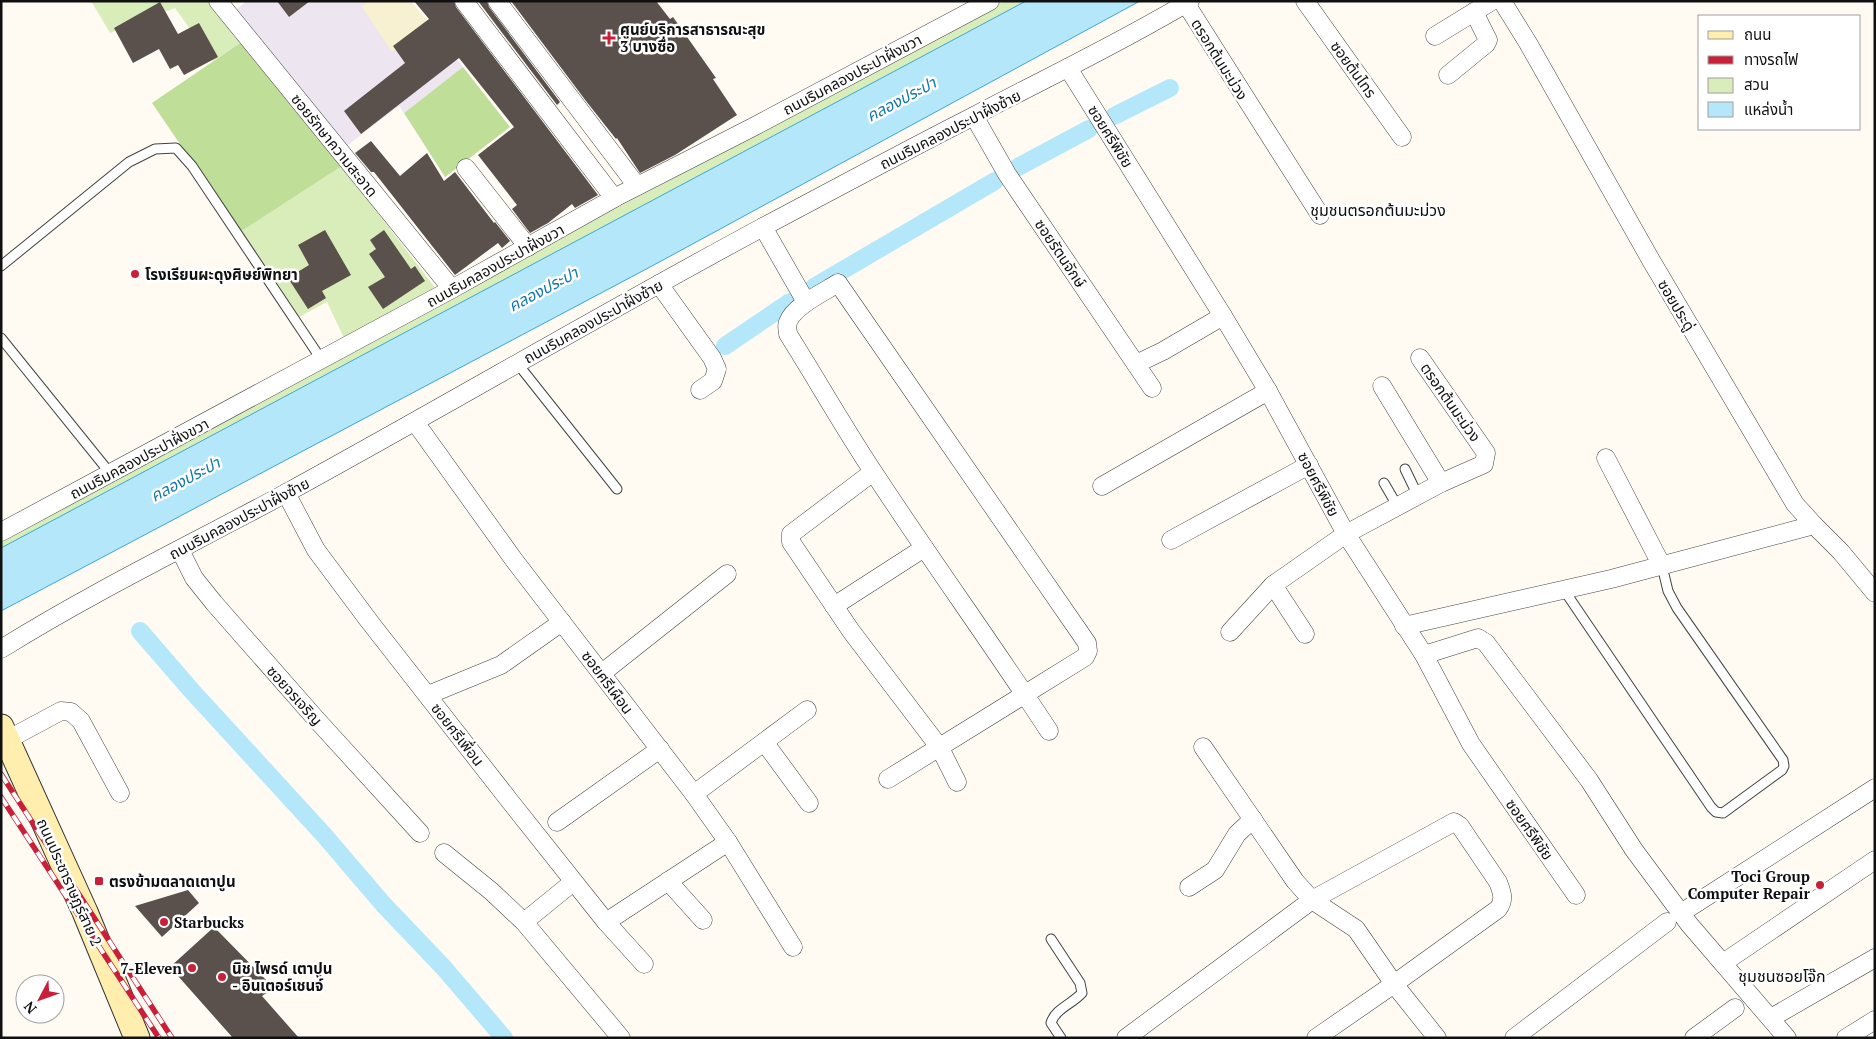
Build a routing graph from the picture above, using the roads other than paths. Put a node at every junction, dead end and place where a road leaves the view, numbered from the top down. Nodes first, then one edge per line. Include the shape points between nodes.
1 (218, 1) edge
2 (464, 1) edge
3 (498, 1) edge
4 (990, 1) edge
5 (1305, 1) edge
6 (1492, 1) edge
7 (1502, 1) edge
8 (1188, 2) edge
9 (1474, 12) junction
10 (1435, 36) dead end
11 (1068, 68) junction
12 (1448, 75) dead end
13 (974, 116) junction
14 (1402, 137) dead end
15 (466, 168) dead end
16 (638, 186) junction
17 (614, 198) junction
18 (1320, 215) dead end
19 (763, 227) junction
20 (528, 247) junction
21 (1, 266) edge
22 (658, 284) junction
23 (452, 289) junction
24 (806, 302) junction
25 (1224, 316) junction
26 (1, 338) edge
27 (1420, 358) dead end
28 (321, 359) junction
29 (517, 363) junction
30 (1136, 364) junction
31 (1382, 386) dead end
32 (1152, 388) dead end
33 (700, 390) dead end
34 (1268, 391) junction
35 (415, 422) junction
36 (1606, 458) dead end
37 (1309, 465) junction
38 (1405, 469) dead end
39 (873, 472) junction
40 (110, 473) junction
41 (1384, 483) dead end
42 (1441, 483) junction
43 (1102, 486) dead end
44 (617, 489) dead end
45 (286, 493) junction
46 (1418, 496) junction
47 (1398, 507) junction
48 (1814, 525) junction
49 (1, 532) edge
50 (1346, 534) junction
51 (1172, 540) dead end
52 (924, 548) junction
53 (180, 550) junction
54 (1662, 566) junction
55 (727, 574) dead end
56 (1273, 585) junction
57 (1564, 590) junction
58 (1875, 592) edge
59 (834, 606) junction
60 (562, 622) junction
61 (1404, 626) junction
62 (1230, 632) dead end
63 (1305, 634) dead end
64 (1, 649) edge
65 (1424, 656) junction
66 (602, 673) junction
67 (428, 695) junction
68 (1025, 695) junction
69 (807, 710) dead end
70 (1049, 731) dead end
71 (4, 733) edge
72 (765, 742) junction
73 (1203, 747) dead end
74 (940, 748) junction
75 (660, 749) junction
76 (888, 779) dead end
77 (957, 782) dead end
78 (1875, 788) edge
79 (120, 793) dead end
80 (694, 794) junction
81 (809, 803) dead end
82 (1253, 819) junction
83 (557, 822) dead end
84 (420, 832) dead end
85 (728, 842) junction
86 (444, 854) dead end
87 (1875, 860) edge
88 (668, 881) junction
89 (567, 887) dead end
90 (1189, 887) dead end
91 (1576, 895) dead end
92 (1312, 900) junction
93 (1674, 917) junction
94 (703, 920) dead end
95 (524, 922) junction
96 (606, 922) junction
97 (1051, 939) dead end
98 (793, 947) dead end
99 (1875, 958) edge
100 (1723, 963) junction
101 (644, 964) dead end
102 (1394, 984) junction
103 (1736, 1008) dead end
104 (1771, 1018) junction
105 (1875, 1020) edge
106 (137, 1038) edge
107 (621, 1038) edge
108 (1061, 1038) edge
109 (1126, 1038) edge
110 (1316, 1038) edge
111 (1437, 1038) edge
112 (1514, 1038) edge
113 (1694, 1038) edge
114 (1787, 1038) edge
115 (1846, 1038) edge

1 - 23 street, ซอยรักษาความสะอาด
2 - 17 street
3 - 16 street
4 - 16 street, ถนนริมคลองประปาฝั่งขวา
5 - 14 street, ซอยต้นไทร
6 - 9 street
7 - 48 street, ซอยประดู่ via 1790,496
8 - 11 street, ถนนริมคลองประปาฝั่งซ้าย
8 - 18 street, ตรอกต้นมะม่วง
9 - 10 street
9 - 12 street via 1488,40
11 - 13 street, ถนนริมคลองประปาฝั่งซ้าย
11 - 25 street, ซอยศรีพิชัย
13 - 19 street, ถนนริมคลองประปาฝั่งซ้าย
13 - 30 street, ซอยรัตนจักษ์ via 1007,174
15 - 20 street
16 - 17 street, ถนนริมคลองประปาฝั่งขวา
17 - 20 street, ถนนริมคลองประปาฝั่งขวา
19 - 22 street, ถนนริมคลองประปาฝั่งซ้าย
19 - 24 street
20 - 23 street, ถนนริมคลองประปาฝั่งขวา
21 - 28 lane via 129,162 155,149 176,148 192,166
22 - 29 street, ถนนริมคลองประปาฝั่งซ้าย
22 - 33 street via 717,369 713,381
23 - 28 street, ถนนริมคลองประปาฝั่งขวา
24 - 39 street via 792,315 787,324 788,334
24 - 68 street via 838,283 1087,643 1085,657
25 - 30 street
25 - 34 street, ซอยศรีพิชัย
26 - 40 lane
27 - 42 street, ตรอกต้นมะม่วง via 1486,453 1484,464
28 - 40 street, ถนนริมคลองประปาฝั่งขวา
29 - 35 street, ถนนริมคลองประปาฝั่งซ้าย
29 - 44 lane
30 - 32 street, ซอยรัตนจักษ์
31 - 42 street
34 - 37 street, ซอยศรีพิชัย
34 - 43 street
35 - 45 street, ถนนริมคลองประปาฝั่งซ้าย
35 - 60 street, ซอยศรีเผือน
36 - 54 street
37 - 50 street, ซอยศรีพิชัย
37 - 51 street
38 - 46 lane
39 - 52 street
39 - 59 street via 791,534 795,549
40 - 49 street, ถนนริมคลองประปาฝั่งขวา
41 - 47 lane
42 - 46 street
45 - 53 street, ถนนริมคลองประปาฝั่งซ้าย
45 - 67 street, ซอยศรีเพื่อน via 316,550
46 - 47 street
47 - 50 street
48 - 54 street
48 - 58 street, ซอยประดู่
50 - 56 street
50 - 61 street, ซอยศรีพิชัย
52 - 59 street
52 - 68 street
53 - 64 street, ถนนริมคลองประปาฝั่งซ้าย via 107,586
53 - 84 street, ซอยจรเจริญ via 194,578 214,602
54 - 57 street
54 - 57 lane via 1676,608 1783,760 1782,770 1723,814 1711,807
55 - 66 street
56 - 62 street
56 - 63 street
57 - 61 street
59 - 74 street
60 - 66 street, ซอยศรีเผือน
60 - 67 street via 501,665
61 - 65 street, ซอยศรีพิชัย
65 - 91 street, ซอยศรีพิชัย via 1471,744
65 - 93 street via 1478,638 1486,643 1589,780
66 - 75 street, ซอยศรีเผือน
67 - 96 street, ซอยศรีเพื่อน
68 - 70 street
68 - 74 street
69 - 72 street
71 - 79 street via 61,711 71,712 81,721
71 - 106 main road, ถนนประชาราษฎร์สาย 2
72 - 80 street
72 - 81 street
73 - 82 street
74 - 76 street
74 - 77 street
75 - 80 street, ซอยศรีเผือน
75 - 83 street
78 - 93 street
80 - 85 street, ซอยศรีเผือน
82 - 90 street via 1237,834 1215,870
82 - 92 street via 1295,882
85 - 88 street
85 - 98 street, ซอยศรีเผือน
86 - 95 street
87 - 100 street
88 - 94 street
88 - 96 street
89 - 95 street
92 - 102 street via 1356,930
92 - 102 street via 1445,826 1454,822 1460,826 1498,882 1502,891 1501,905
92 - 109 street
93 - 100 street
93 - 112 street
95 - 107 street
96 - 101 street, ซอยศรีเพื่อน
97 - 108 lane via 1080,983 1082,993 1054,1015 1051,1023
99 - 104 street
100 - 104 street
102 - 110 street
102 - 111 street
103 - 113 street
104 - 114 street
105 - 115 street

